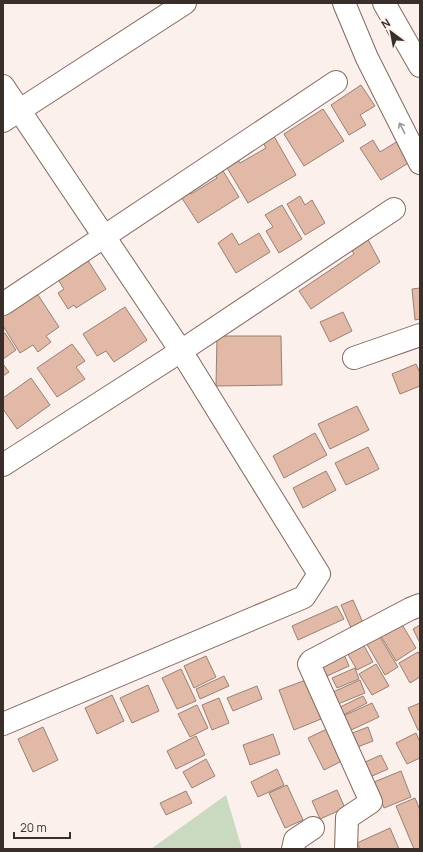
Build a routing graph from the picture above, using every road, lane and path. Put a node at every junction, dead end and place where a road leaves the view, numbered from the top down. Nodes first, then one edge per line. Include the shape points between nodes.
1 (185, 3) edge
2 (344, 3) edge
3 (385, 4) edge
4 (420, 66) edge
5 (336, 82) dead end
6 (3, 86) edge
7 (11, 116) edge
8 (420, 163) edge
9 (394, 209) dead end
10 (104, 236) junction
11 (3, 304) edge
12 (420, 335) edge
13 (182, 351) junction
14 (354, 358) dead end
15 (3, 465) edge
16 (420, 605) edge
17 (3, 724) edge
18 (313, 828) dead end
19 (293, 849) edge
20 (346, 849) edge

1 - 7 main road
8 -> 2 main road via 367,58
3 - 4 main road
5 - 10 main road
6 - 7 main road
7 - 10 main road
9 - 13 main road
10 - 11 main road
10 - 13 main road
12 - 14 main road
13 - 15 main road
13 - 17 main road via 319,574 304,597
16 - 20 main road via 410,608 309,664 371,802 347,818
18 - 19 main road via 295,840

